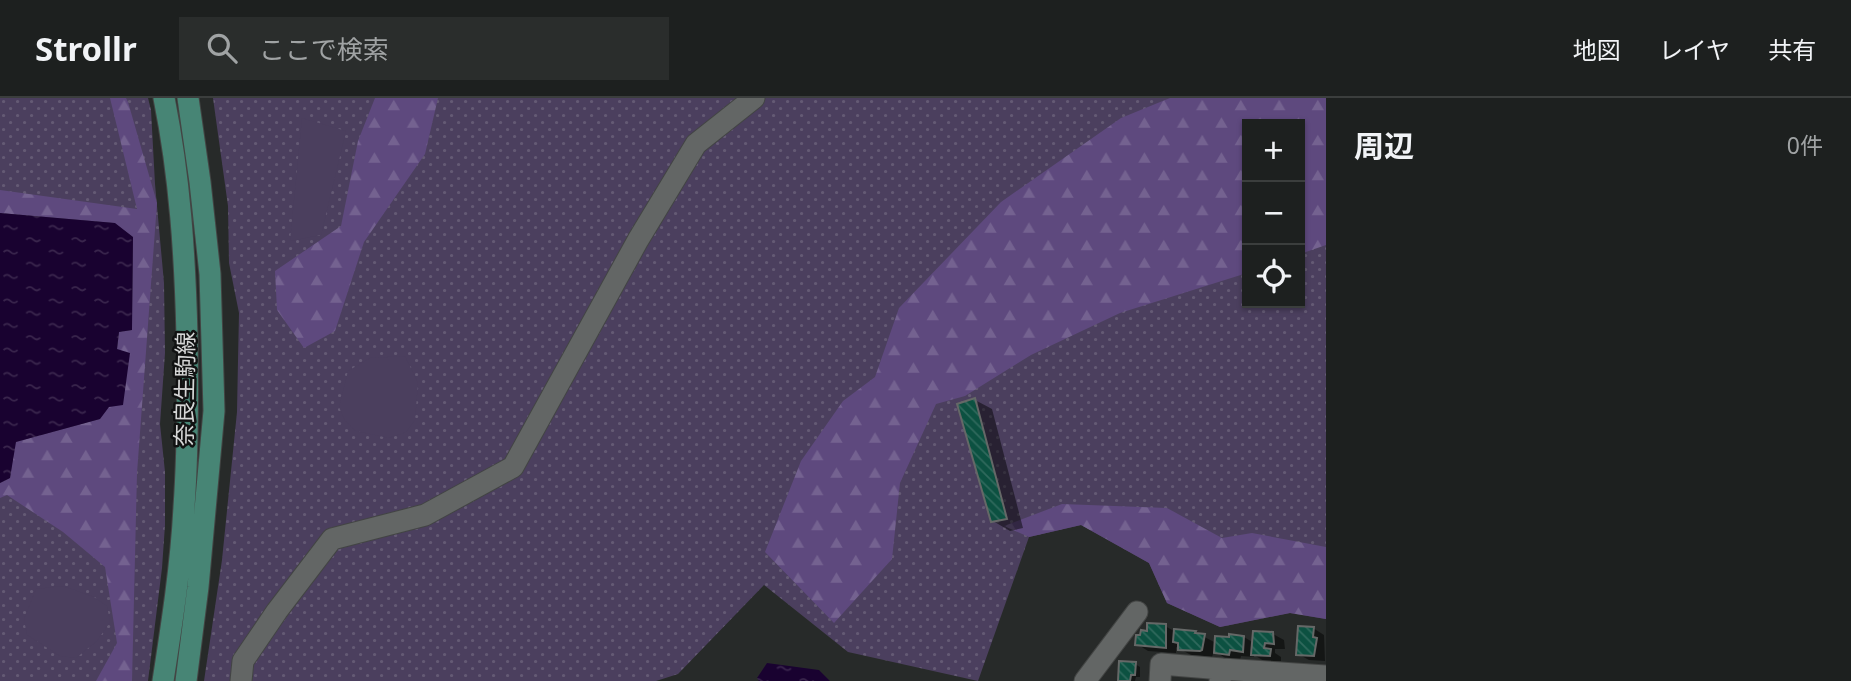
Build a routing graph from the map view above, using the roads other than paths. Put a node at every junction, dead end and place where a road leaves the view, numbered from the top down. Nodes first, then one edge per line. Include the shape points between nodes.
1 (164, 98) edge
2 (188, 98) edge
3 (754, 98) edge
4 (1137, 612) dead end
5 (1221, 675) edge
6 (1326, 676) edge
7 (163, 681) edge
8 (186, 681) edge
9 (241, 681) edge
10 (1084, 681) edge
11 (1160, 681) edge

1 - 7 main road, 奈良生駒線 via 180,200 188,386 184,507
2 - 8 main road, 奈良生駒線 via 209,274 214,411
3 - 9 street via 696,144 513,467 425,515 332,540 243,661
4 - 10 street
5 - 6 street
5 - 11 street via 1161,664

